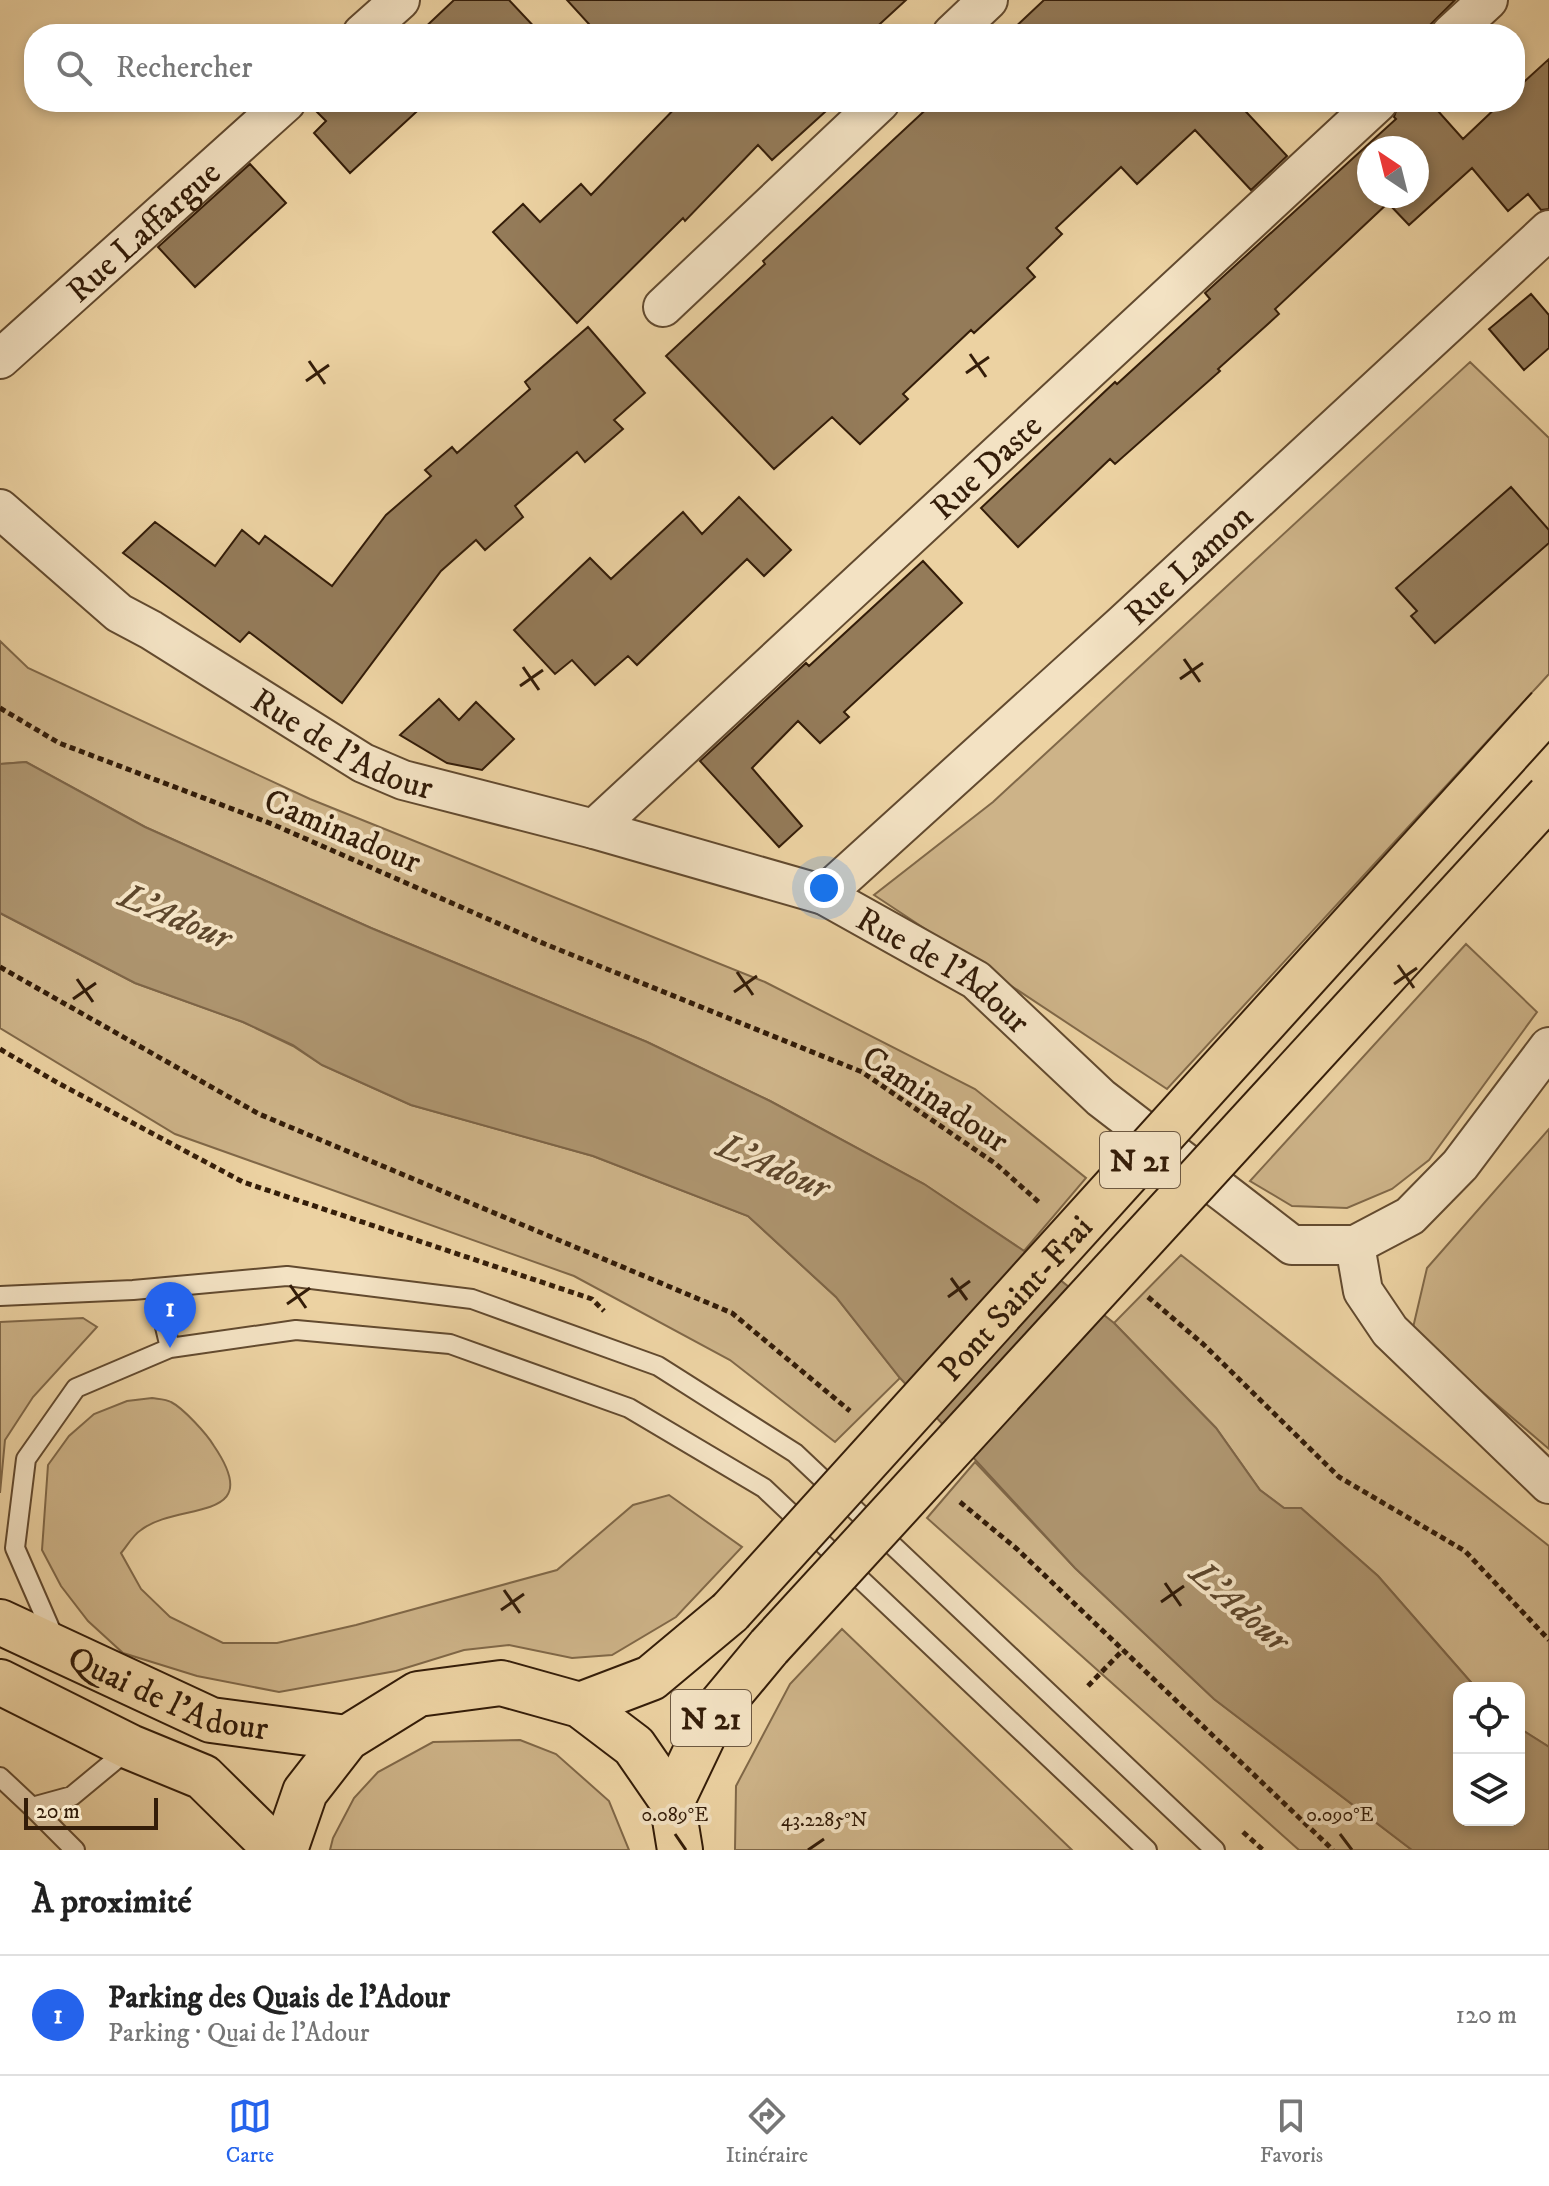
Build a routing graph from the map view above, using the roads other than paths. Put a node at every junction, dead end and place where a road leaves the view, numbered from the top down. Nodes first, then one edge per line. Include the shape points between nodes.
1 (400, 0) edge
2 (988, 0) edge
3 (1488, 0) edge
4 (373, 24) edge
5 (963, 24) edge
6 (1462, 24) edge
7 (275, 112) edge
8 (869, 112) edge
9 (1367, 112) edge
10 (1549, 230) edge
11 (663, 307) dead end
12 (0, 359) edge
13 (0, 509) edge
14 (1549, 708) edge
15 (1549, 796) edge
16 (594, 829) junction
17 (824, 895) junction
18 (1549, 1047) edge
19 (1355, 1245) junction
20 (156, 1289) junction
21 (0, 1296) edge
22 (170, 1348) junction
23 (1549, 1484) edge
24 (0, 1622) edge
25 (60, 1652) junction
26 (0, 1682) edge
27 (580, 1705) junction
28 (347, 1738) junction
29 (130, 1747) junction
30 (0, 1777) edge
31 (672, 1801) junction
32 (32, 1807) junction
33 (75, 1850) edge
34 (277, 1850) edge
35 (285, 1850) edge
36 (680, 1850) edge
37 (1147, 1850) edge
38 (1215, 1850) edge

1 - 4 street
2 - 5 street
3 - 6 street
7 - 12 street, Rue Laffargue
8 - 11 street
9 - 16 street, Rue Daste
10 - 17 street, Rue Lamon
13 - 16 street, Rue de l'Adour via 119,613 363,763 403,780
14 - 27 main road, Pont Saint-Frai / N 21, bridge via 730,1612 651,1678
15 - 31 main road, Pont Saint-Frai / N 21, bridge via 769,1647 714,1713
16 - 17 street, Rue de l'Adour
17 - 19 street, Rue de l'Adour via 976,980 1101,1098 1292,1245
18 - 19 street via 1460,1165 1410,1216
19 - 23 street via 1363,1291 1390,1331
20 - 21 lane
20 - 22 lane
20 - 38 lane via 287,1276 472,1299 658,1366 795,1453
22 - 25 lane via 76,1388 26,1459 15,1548
22 - 37 lane via 296,1330 450,1344 629,1408 764,1488
24 - 25 main road, Quai de l'Adour
25 - 28 main road, Quai de l'Adour via 211,1720
26 - 29 main road, Quai de l'Adour
27 - 28 main road via 501,1683 418,1694
27 - 31 main road via 634,1746
28 - 35 main road via 305,1792
29 - 32 lane via 72,1796
29 - 34 main road, Quai de l'Adour via 203,1777
30 - 32 lane
31 - 36 main road
32 - 33 lane

